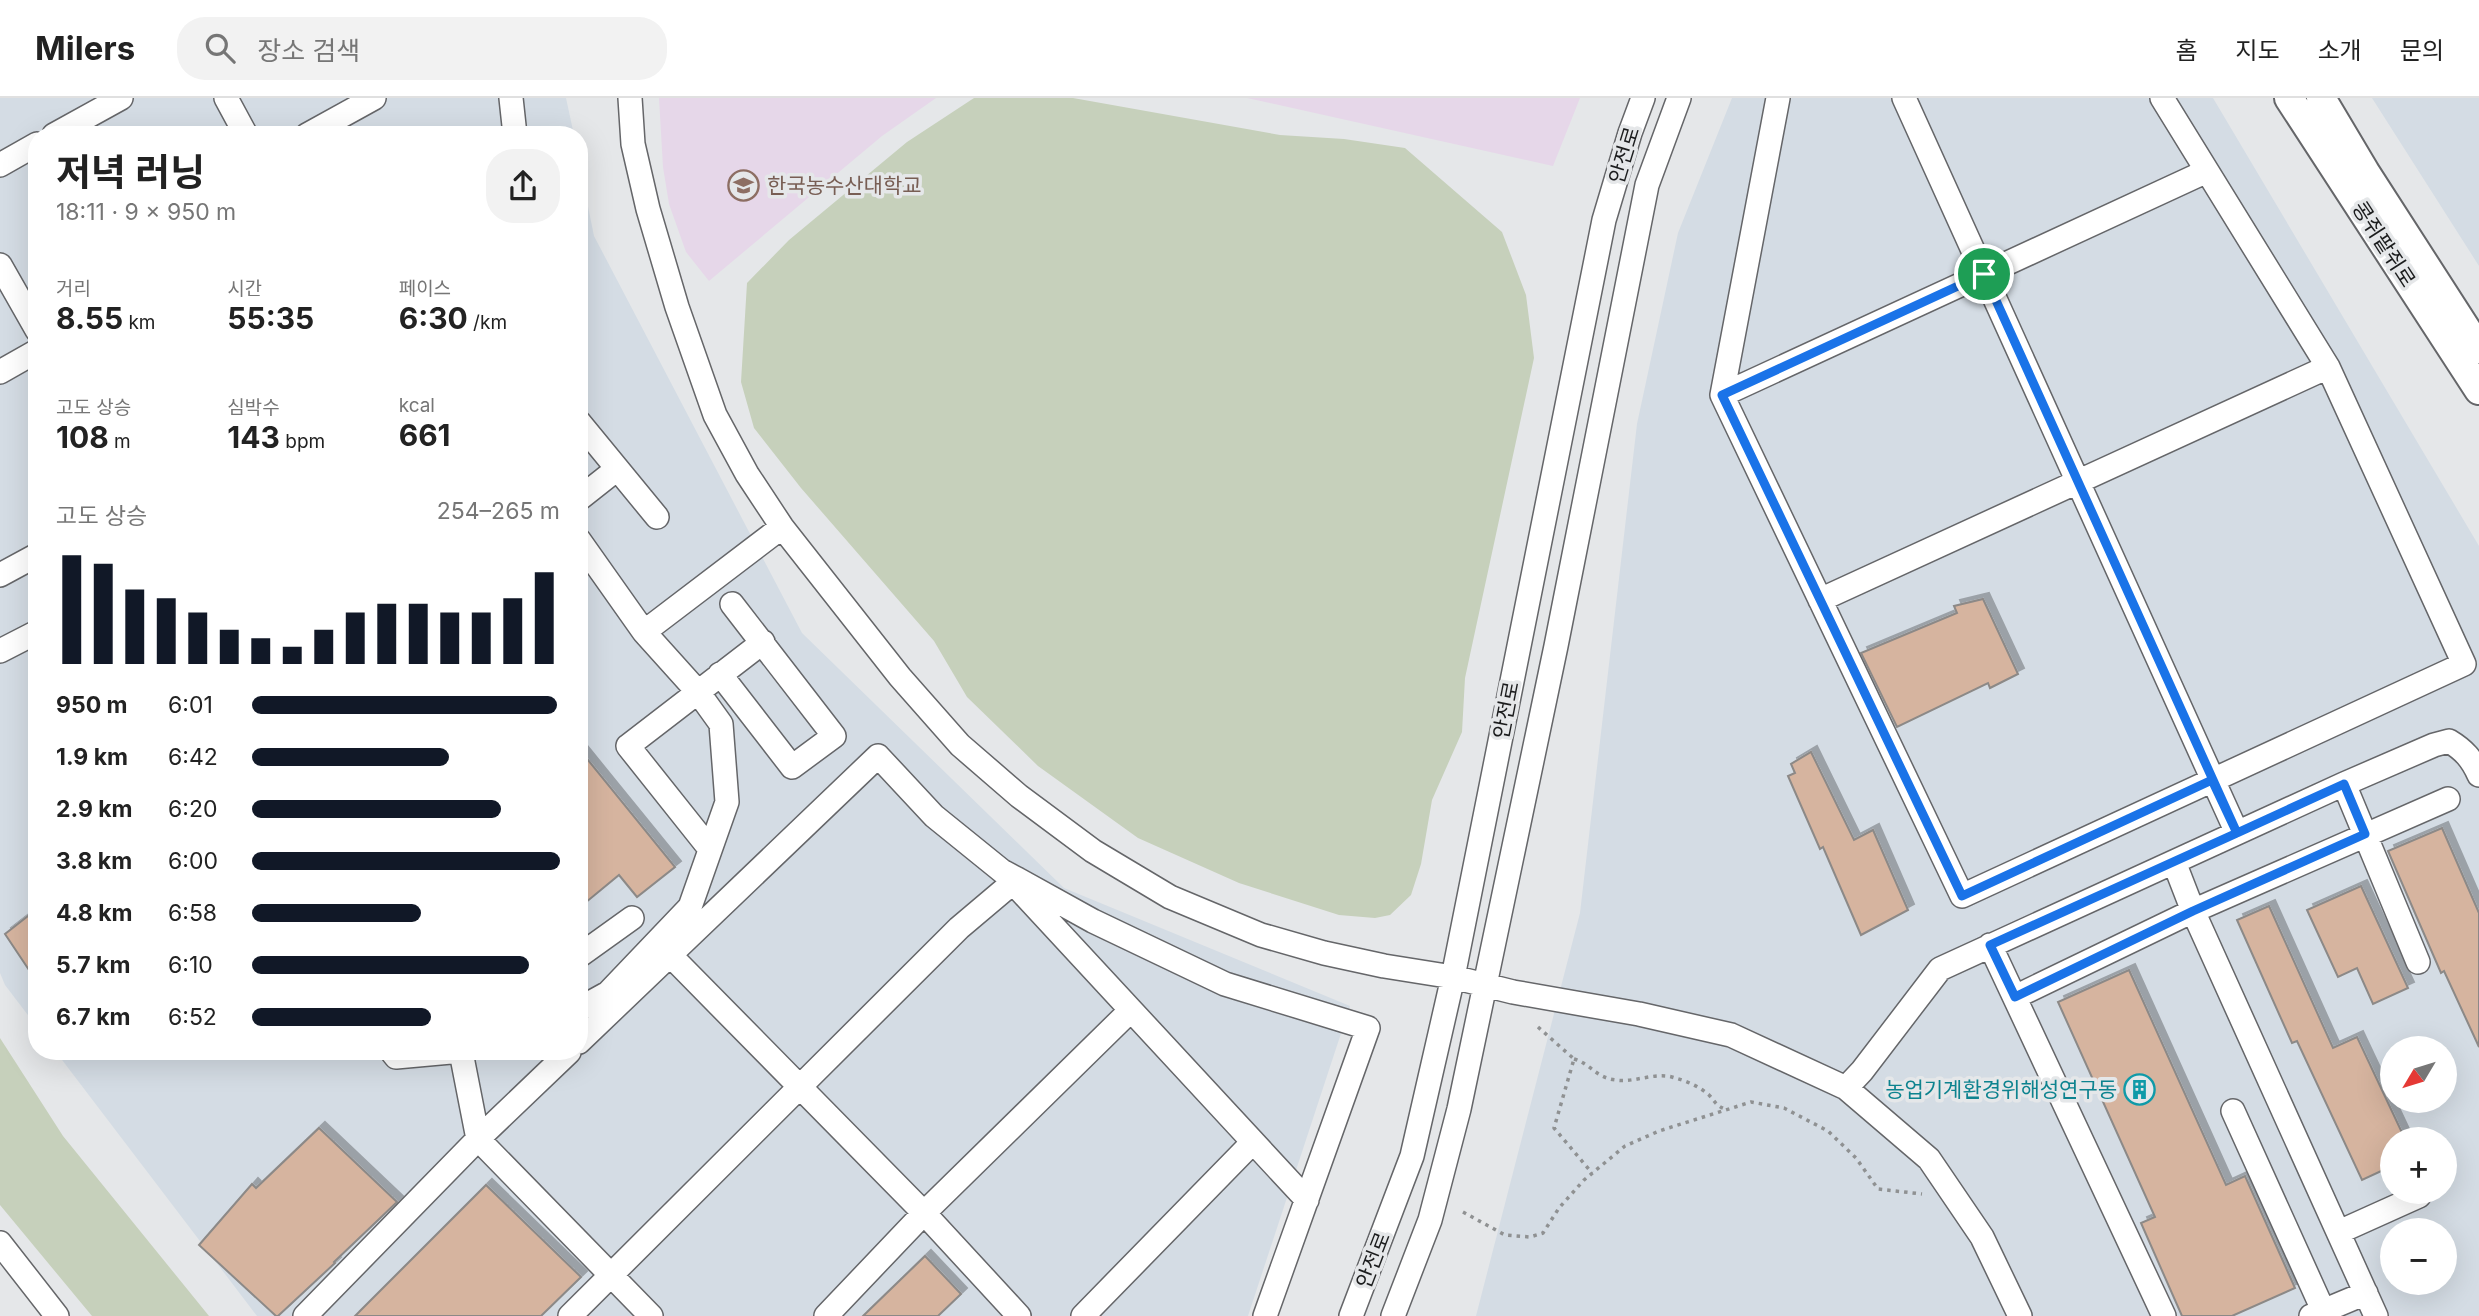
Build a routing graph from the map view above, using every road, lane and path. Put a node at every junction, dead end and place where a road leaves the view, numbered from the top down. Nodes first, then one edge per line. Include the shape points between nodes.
1 (121, 98) edge
2 (226, 98) edge
3 (373, 98) edge
4 (511, 98) edge
5 (630, 98) edge
6 (1643, 98) edge
7 (1679, 98) edge
8 (1778, 98) edge
9 (1904, 98) edge
10 (2162, 98) edge
11 (2288, 98) edge
12 (2321, 98) edge
13 (70, 126) edge
14 (241, 126) edge
15 (323, 126) edge
16 (514, 126) edge
17 (28, 149) edge
18 (0, 165) edge
19 (2207, 171) junction
20 (0, 265) edge
21 (1984, 274) junction
22 (28, 314) edge
23 (2479, 349) edge
24 (28, 356) edge
25 (2328, 367) junction
26 (0, 372) edge
27 (2479, 390) edge
28 (1722, 395) junction
29 (588, 433) edge
30 (618, 469) junction
31 (2077, 482) junction
32 (588, 492) edge
33 (657, 517) dead end
34 (782, 527) junction
35 (588, 553) edge
36 (28, 560) edge
37 (0, 575) edge
38 (1820, 600) junction
39 (732, 604) dead end
40 (644, 632) junction
41 (28, 637) edge
42 (763, 642) junction
43 (0, 651) edge
44 (720, 674) junction
45 (698, 692) junction
46 (2479, 775) edge
47 (2212, 780) junction
48 (2344, 784) junction
49 (2448, 799) dead end
50 (2237, 833) junction
51 (2365, 834) junction
52 (710, 849) junction
53 (2174, 862) junction
54 (1010, 877) junction
55 (2193, 911) junction
56 (632, 918) dead end
57 (1990, 945) junction
58 (588, 950) edge
59 (670, 955) junction
60 (2418, 962) dead end
61 (1453, 977) junction
62 (1486, 985) junction
63 (2015, 997) junction
64 (588, 1004) edge
65 (1131, 1010) junction
66 (1538, 1027) dead end
67 (588, 1033) edge
68 (1573, 1059) junction
69 (463, 1060) edge
70 (561, 1060) edge
71 (799, 1088) junction
72 (1846, 1088) junction
73 (1727, 1110) junction
74 (2233, 1111) dead end
75 (478, 1139) junction
76 (1253, 1142) junction
77 (1592, 1173) junction
78 (1922, 1194) dead end
79 (1307, 1200) junction
80 (2401, 1204) edge
81 (1463, 1212) dead end
82 (924, 1213) junction
83 (2339, 1232) junction
84 (0, 1244) edge
85 (611, 1276) junction
86 (2366, 1293) junction
87 (2317, 1313) edge
88 (57, 1316) edge
89 (304, 1316) edge
90 (570, 1316) edge
91 (651, 1316) edge
92 (826, 1316) edge
93 (1019, 1316) edge
94 (1083, 1316) edge
95 (1265, 1316) edge
96 (1351, 1316) edge
97 (1393, 1316) edge
98 (2020, 1316) edge
99 (2164, 1316) edge
100 (2376, 1316) edge

1 - 13 street
2 - 14 street
3 - 15 street
4 - 16 street
5 - 34 street via 633,144 648,209 715,415
6 - 61 street, 안전로 via 1604,219
7 - 62 street, 안전로 via 1647,185
8 - 28 street
9 - 21 street
10 - 19 street
11 - 27 main road, 콩쥐팥쥐로
12 - 23 main road, 콩쥐팥쥐로
17 - 18 street
19 - 21 street
19 - 25 street
20 - 22 street
21 - 28 street
21 - 31 street
24 - 26 street
25 - 31 street
25 - 47 street via 2464,664
28 - 38 street
29 - 30 street
30 - 32 street
30 - 33 street
31 - 38 street
31 - 47 street
34 - 40 street
34 - 61 street via 960,745 1093,851 1170,897 1261,935 1360,961
35 - 40 street
36 - 37 street
38 - 47 street via 1962,896
39 - 42 street
40 - 45 street
41 - 43 street
42 - 44 street
42 - 44 street via 834,736 792,767
44 - 45 street
45 - 52 street via 722,723 727,802
45 - 52 street via 628,746
46 - 48 street via 2462,748 2449,741
47 - 50 street
48 - 50 street
48 - 51 street
49 - 51 street
50 - 53 street
51 - 55 street
51 - 60 street
52 - 64 street via 690,906 608,993
53 - 55 street
53 - 57 street
54 - 59 street via 934,817 878,755
54 - 65 street
54 - 71 street
54 - 79 street via 1225,984 1368,1028
55 - 63 street
55 - 83 street
56 - 58 street
57 - 63 street
57 - 72 street via 1940,969
59 - 67 street
59 - 71 street
61 - 62 street
61 - 96 street, 안전로 via 1412,1156
62 - 72 street via 1731,1035
62 - 97 street, 안전로 via 1444,1173
63 - 99 street
65 - 76 street
65 - 82 street
66 - 68 path
68 - 73 path via 1602,1078 1619,1081 1671,1076 1690,1083
68 - 77 path via 1554,1128
69 - 75 street
70 - 75 street
71 - 82 street
71 - 85 street
72 - 98 street via 1929,1159 1982,1237
73 - 77 path via 1626,1146
73 - 78 path via 1751,1102 1784,1108 1828,1131 1856,1158 1878,1189
74 - 87 street
75 - 85 street
75 - 89 street
76 - 79 street
76 - 94 street
77 - 81 path via 1543,1233 1530,1237 1504,1235
79 - 95 street
80 - 83 street
82 - 92 street
82 - 93 street
83 - 86 street
84 - 88 street
85 - 90 street
85 - 91 street
86 - 87 street
86 - 100 street

